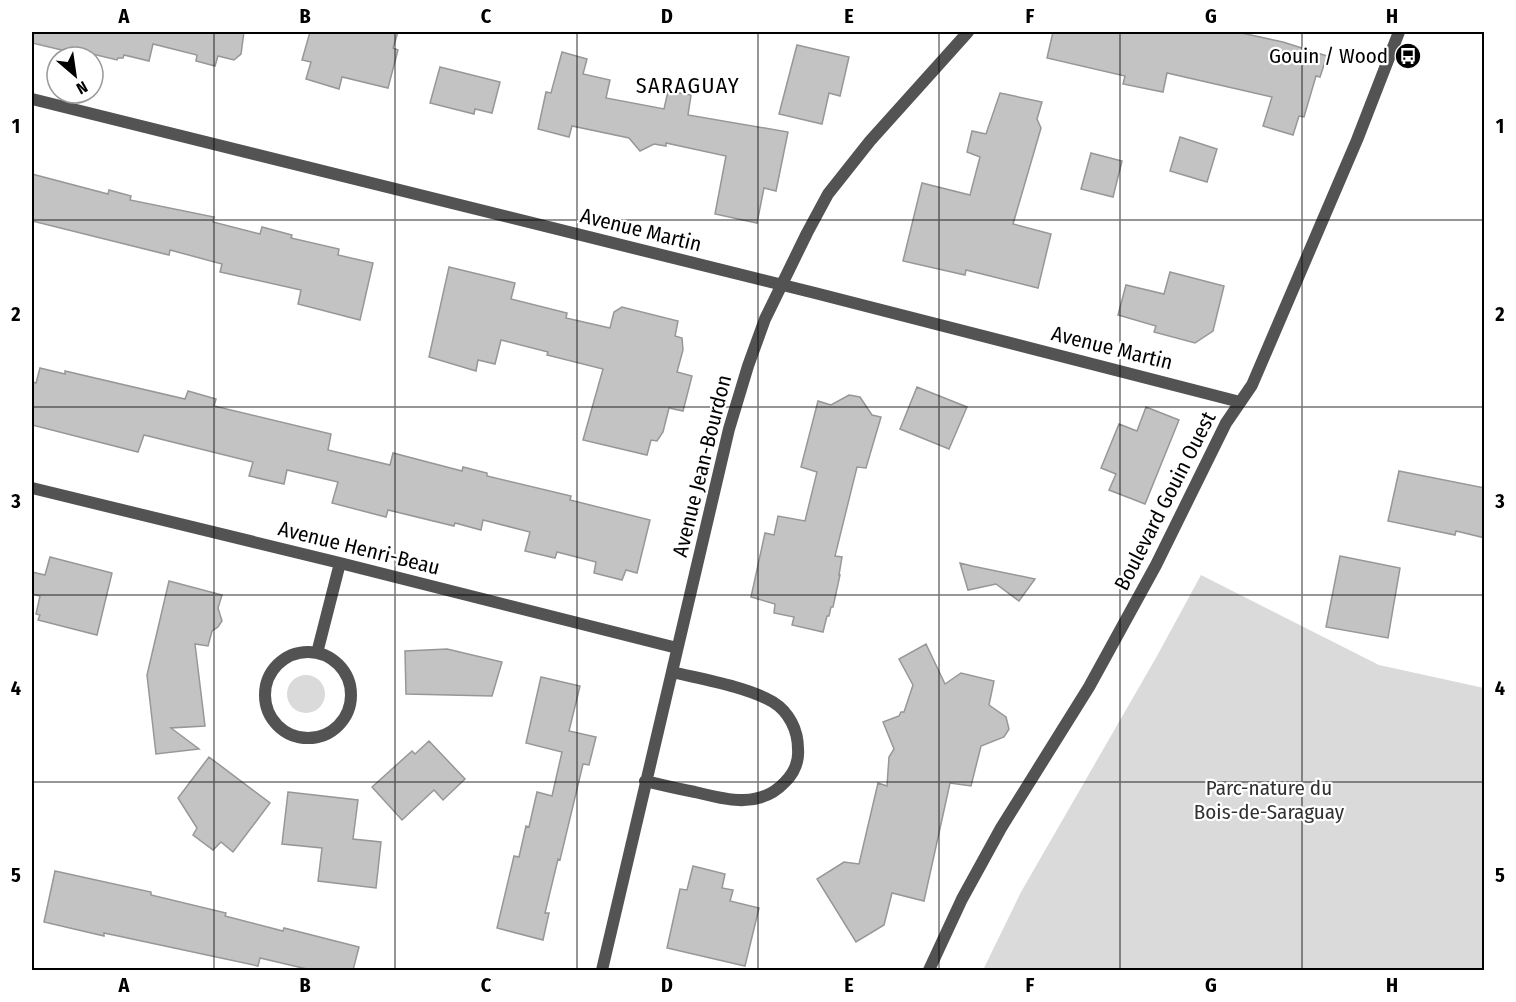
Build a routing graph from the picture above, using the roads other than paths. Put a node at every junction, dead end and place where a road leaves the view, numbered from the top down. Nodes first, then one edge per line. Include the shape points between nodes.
1 (968, 32) edge
2 (1399, 32) edge
3 (32, 99) edge
4 (782, 285) junction
5 (1240, 402) junction
6 (32, 488) edge
7 (340, 562) junction
8 (677, 648) junction
9 (318, 653) junction
10 (672, 672) junction
11 (645, 781) junction
12 (602, 970) edge
13 (929, 970) edge

1 - 4 street, Avenue Jean-Bourdon via 842,175 812,223
2 - 5 street, Boulevard Gouin Ouest via 1274,338
3 - 4 street, Avenue Martin
4 - 5 street, Avenue Martin
4 - 8 street, Avenue Jean-Bourdon via 765,319 736,402
5 - 13 street, Boulevard Gouin Ouest via 1089,687 1001,828 962,899
6 - 7 street, Avenue Henri-Beau
7 - 8 street, Avenue Henri-Beau
7 - 9 street
8 - 10 street, Avenue Jean-Bourdon
9 - 9 street via 290,656 269,675 265,688 269,715 289,735 317,738 331,733 349,710 349,681 342,668
10 - 11 street, Avenue Jean-Bourdon
10 - 11 street via 731,687 785,711 797,738 796,765 780,788 753,800 725,799
11 - 12 street, Avenue Jean-Bourdon

